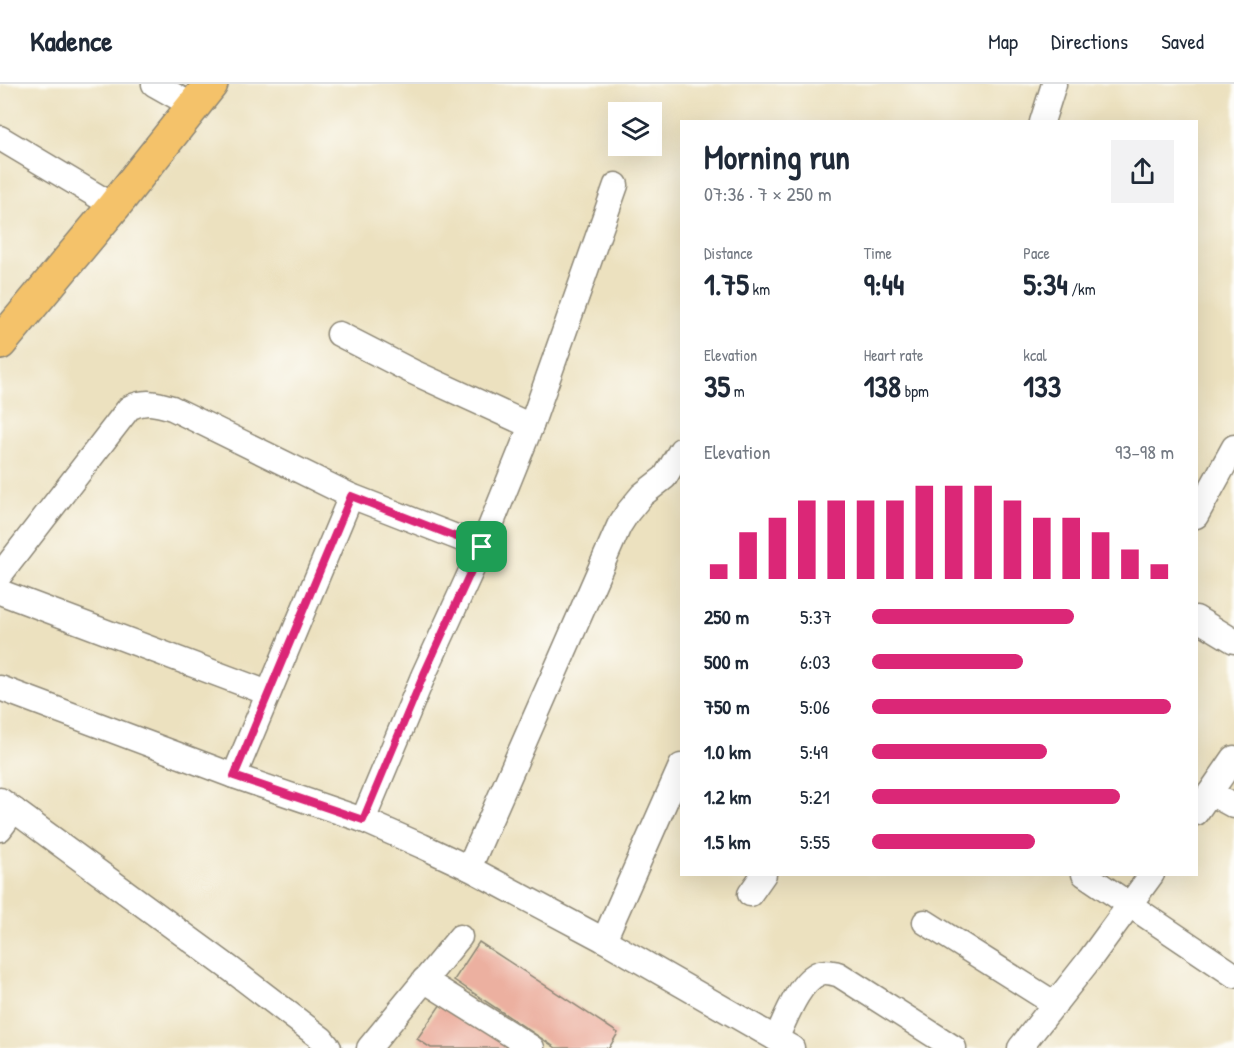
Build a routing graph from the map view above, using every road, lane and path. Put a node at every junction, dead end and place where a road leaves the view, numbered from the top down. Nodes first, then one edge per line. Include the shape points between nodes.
1 (154, 84) edge
2 (1054, 84) edge
3 (202, 95) edge
4 (1043, 120) edge
5 (0, 138) edge
6 (616, 185) dead end
7 (114, 206) junction
8 (339, 334) dead end
9 (0, 343) edge
10 (531, 426) junction
11 (1234, 447) edge
12 (680, 452) edge
13 (351, 496) junction
14 (1198, 512) edge
15 (482, 547) junction
16 (0, 575) edge
17 (0, 592) edge
18 (1198, 619) edge
19 (1234, 641) edge
20 (0, 688) edge
21 (267, 693) junction
22 (1234, 758) edge
23 (680, 768) edge
24 (234, 776) junction
25 (1210, 793) junction
26 (7, 805) edge
27 (1234, 806) edge
28 (1198, 810) edge
29 (363, 820) junction
30 (0, 829) edge
31 (469, 868) junction
32 (1087, 876) edge
33 (1151, 876) edge
34 (1130, 906) junction
35 (925, 922) dead end
36 (460, 937) dead end
37 (604, 940) junction
38 (1234, 975) edge
39 (424, 980) junction
40 (1055, 1004) junction
41 (784, 1043) edge
42 (380, 1044) edge
43 (329, 1048) edge
44 (532, 1048) edge
45 (954, 1048) edge
46 (1020, 1048) edge

1 - 3 street
2 - 4 street
3 - 7 highway
5 - 7 street
6 - 10 street
7 - 9 highway
8 - 10 street
10 - 15 street
11 - 14 street
12 - 31 street via 665,477 642,495 619,526
13 - 15 street
13 - 16 street via 172,408 155,402 139,403 129,408
13 - 21 street
15 - 29 street
17 - 21 street
18 - 19 street
20 - 24 street
21 - 24 street
22 - 25 street
23 - 37 street
24 - 29 street
25 - 27 street
25 - 28 street
26 - 30 street
26 - 43 street via 232,970
29 - 31 street
31 - 37 street
32 - 34 street
33 - 34 street
34 - 38 street
34 - 40 street
35 - 40 street
36 - 39 street
37 - 41 street
39 - 42 street
39 - 44 street
40 - 46 street
41 - 45 street via 802,987 821,972 838,974

